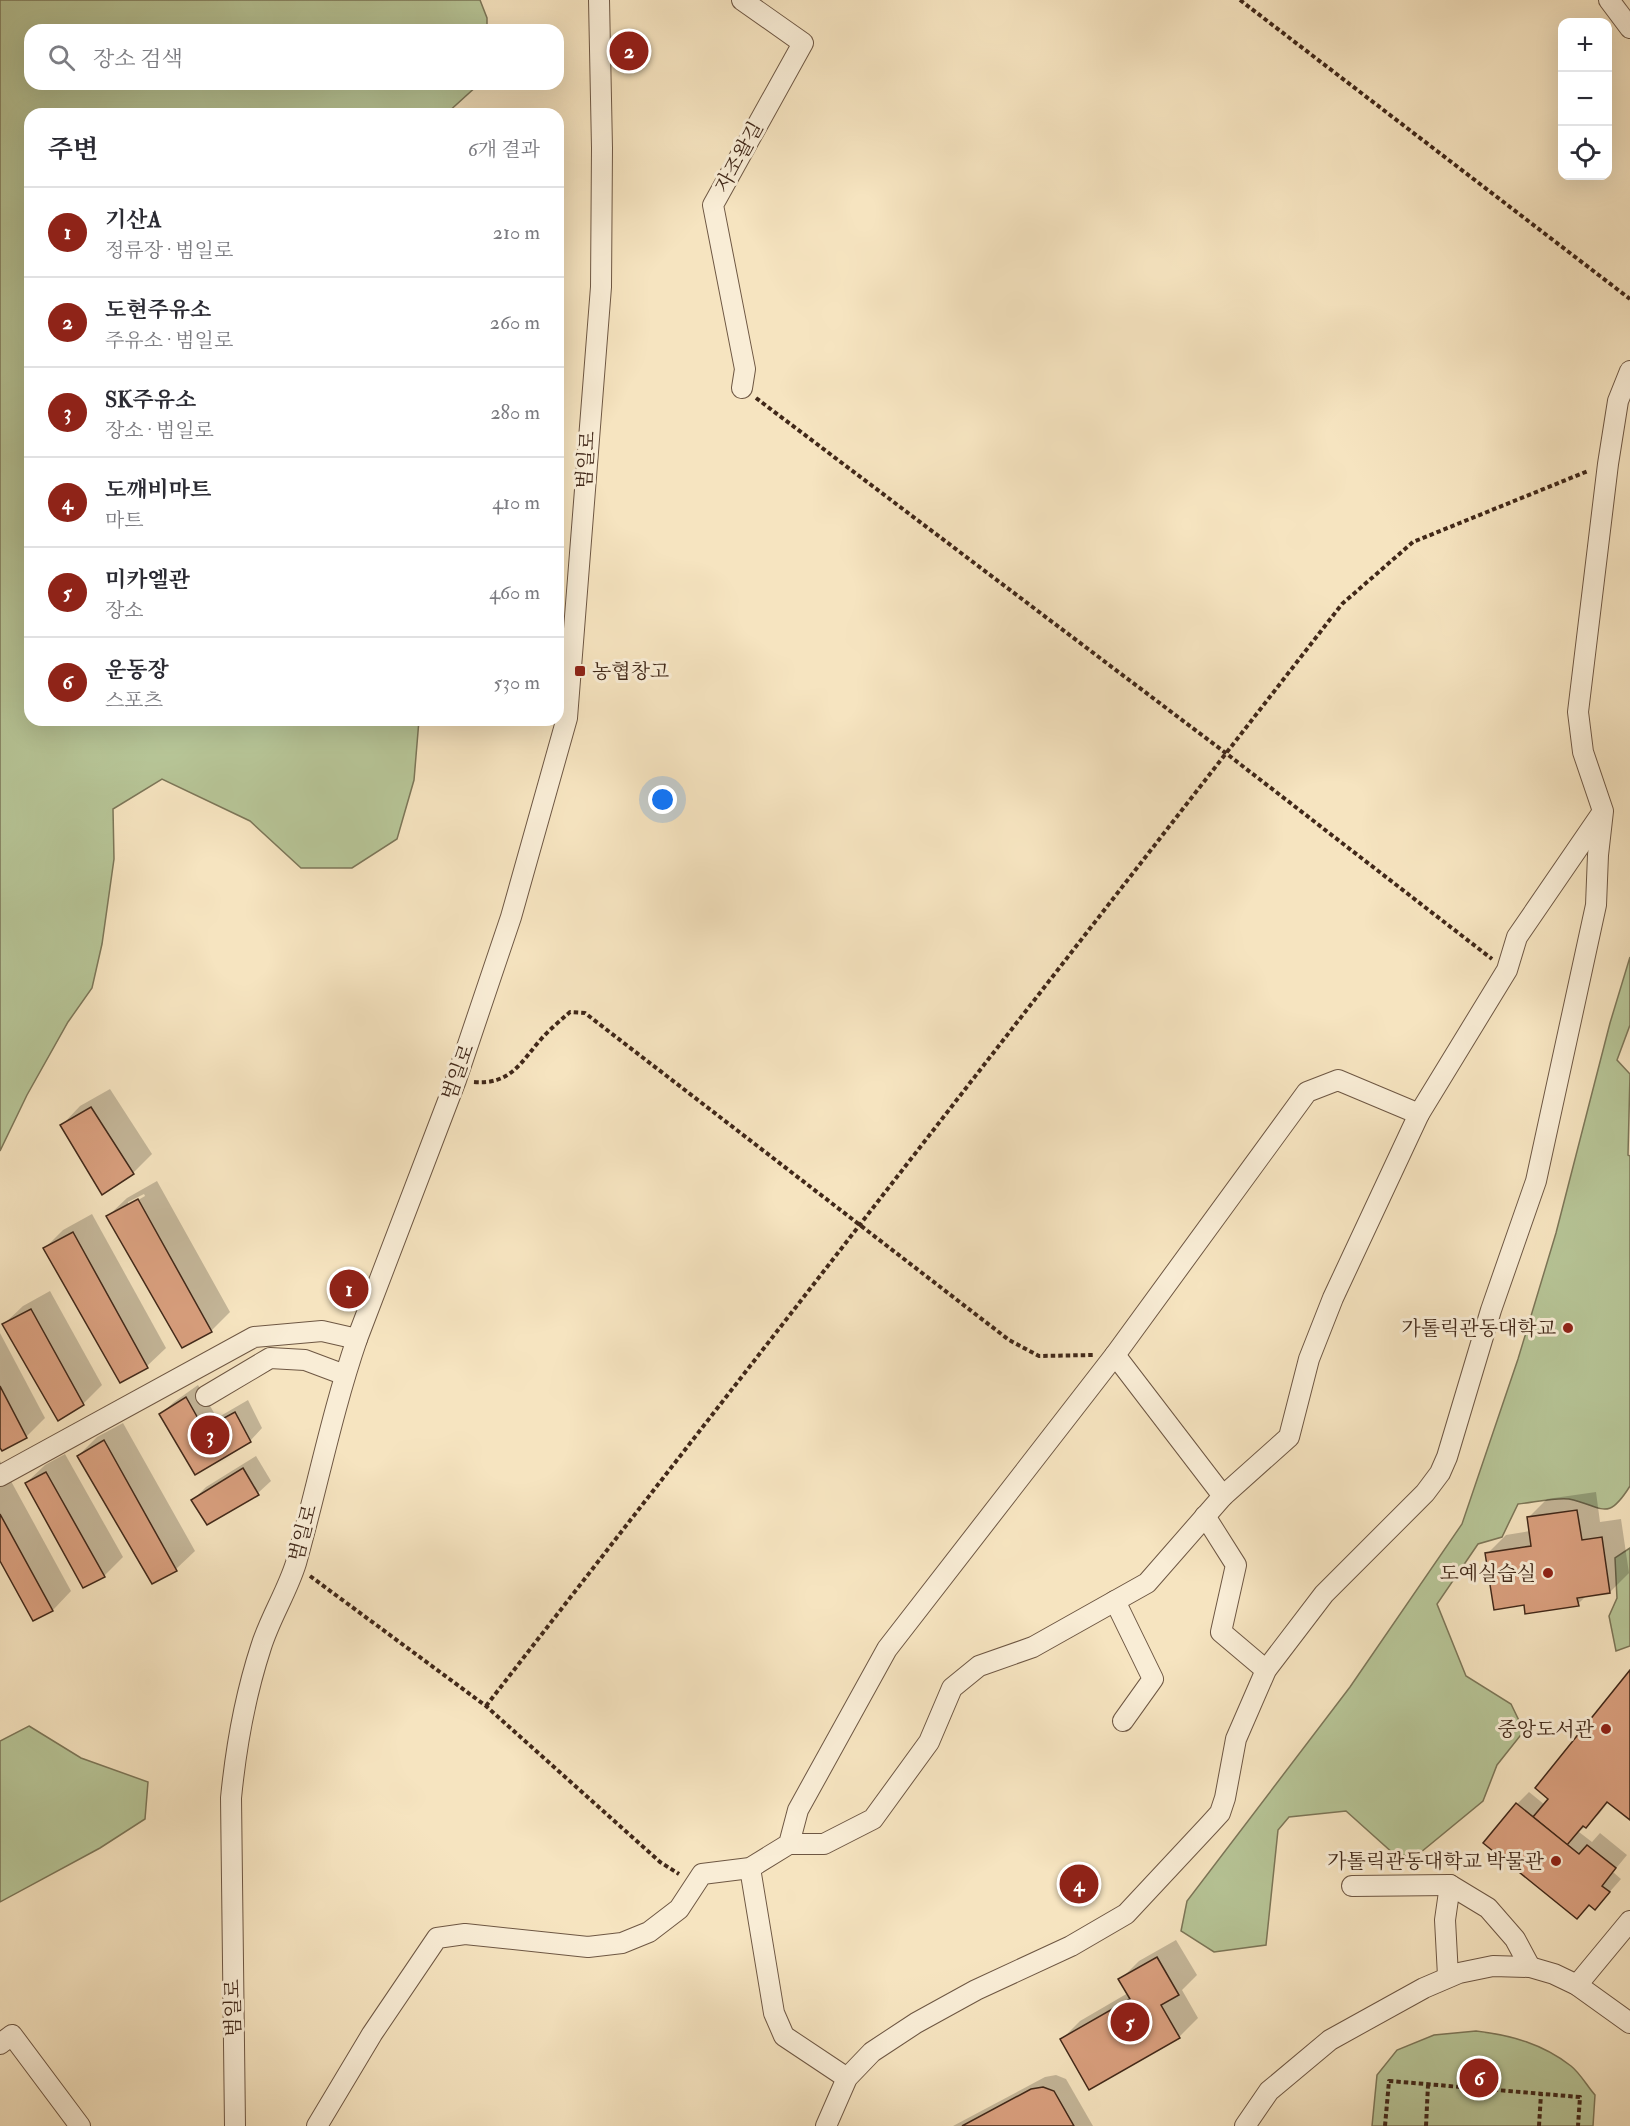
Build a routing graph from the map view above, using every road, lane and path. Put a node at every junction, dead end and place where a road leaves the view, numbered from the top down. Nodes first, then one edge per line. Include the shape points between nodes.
1 (599, 0) edge
2 (742, 0) edge
3 (1240, 0) edge
4 (1609, 0) edge
5 (1630, 27) edge
6 (1630, 299) edge
7 (1630, 371) edge
8 (742, 388) joint
9 (1608, 464) junction
10 (1227, 754) junction
11 (1603, 811) junction
12 (1507, 970) junction
13 (456, 1080) junction
14 (1419, 1114) junction
15 (859, 1226) junction
16 (357, 1339) junction
17 (1114, 1355) junction
18 (345, 1374) junction
19 (206, 1396) dead end
20 (0, 1476) edge
21 (1223, 1496) junction
22 (1205, 1516) junction
23 (295, 1565) junction
24 (1115, 1601) junction
25 (1266, 1670) junction
26 (486, 1706) junction
27 (1123, 1721) dead end
28 (789, 1844) junction
29 (750, 1868) junction
30 (702, 1874) junction
31 (1450, 1885) junction
32 (1352, 1886) dead end
33 (1630, 1921) edge
34 (1530, 1967) junction
35 (1448, 1976) junction
36 (1577, 1985) junction
37 (1630, 2023) edge
38 (0, 2044) edge
39 (847, 2078) junction
40 (1428, 2085) junction
41 (1541, 2094) junction
42 (80, 2126) edge
43 (235, 2126) edge
44 (317, 2126) edge
45 (826, 2126) edge
46 (1245, 2126) edge
47 (1385, 2126) edge
48 (1426, 2126) edge
49 (1539, 2126) edge
50 (1578, 2126) edge

1 - 13 street, 범일로 via 601,287 567,718 511,917
2 - 8 street, 자조왈길 via 802,43 713,205 745,369
3 - 6 path
4 - 5 street
7 - 9 street via 1618,400
8 - 10 path
9 - 10 path via 1413,542 1342,604
9 - 11 street via 1578,712 1583,752
10 - 12 path
10 - 15 path
11 - 12 street via 1517,937
11 - 25 street via 1596,905 1536,1181 1491,1310 1447,1457 1425,1493 1324,1594
12 - 14 street
13 - 15 path via 491,1083 520,1067 542,1038 570,1012 585,1013
13 - 16 street, 범일로
14 - 17 street via 1338,1080 1308,1092
14 - 21 street via 1333,1298 1309,1359 1289,1437
15 - 17 path via 1010,1340 1039,1356
15 - 26 path
16 - 18 street, 범일로
16 - 20 street via 322,1331 254,1337
17 - 21 street
17 - 28 street via 887,1649 798,1810
18 - 19 street via 305,1360 270,1358
18 - 23 street, 범일로
21 - 22 street
22 - 24 street via 1147,1583
22 - 25 street via 1236,1565 1221,1632
23 - 26 path
23 - 43 street, 범일로 via 261,1646 235,1759 231,1798
24 - 27 street via 1153,1679
24 - 28 street via 1033,1647 979,1666 952,1688 929,1742 873,1820 824,1844
25 - 39 street via 1236,1739 1220,1813 1126,1914 1071,1946 916,2023 872,2052
26 - 30 path via 660,1862 677,1874
28 - 29 street
29 - 30 street
29 - 39 street via 774,2013 784,2036
30 - 44 street via 679,1909 649,1932 622,1944 588,1947 465,1934 437,1938 372,2034
31 - 32 street
31 - 34 street via 1488,1908 1515,1939
31 - 35 street via 1445,1920
33 - 36 street
34 - 35 street via 1493,1966
34 - 36 street
35 - 46 street via 1330,2040 1269,2091
36 - 37 street
38 - 42 street via 12,2035
39 - 45 street
40 - 41 path
40 - 47 path via 1389,2081
40 - 48 path
41 - 49 path
41 - 50 path via 1580,2097

